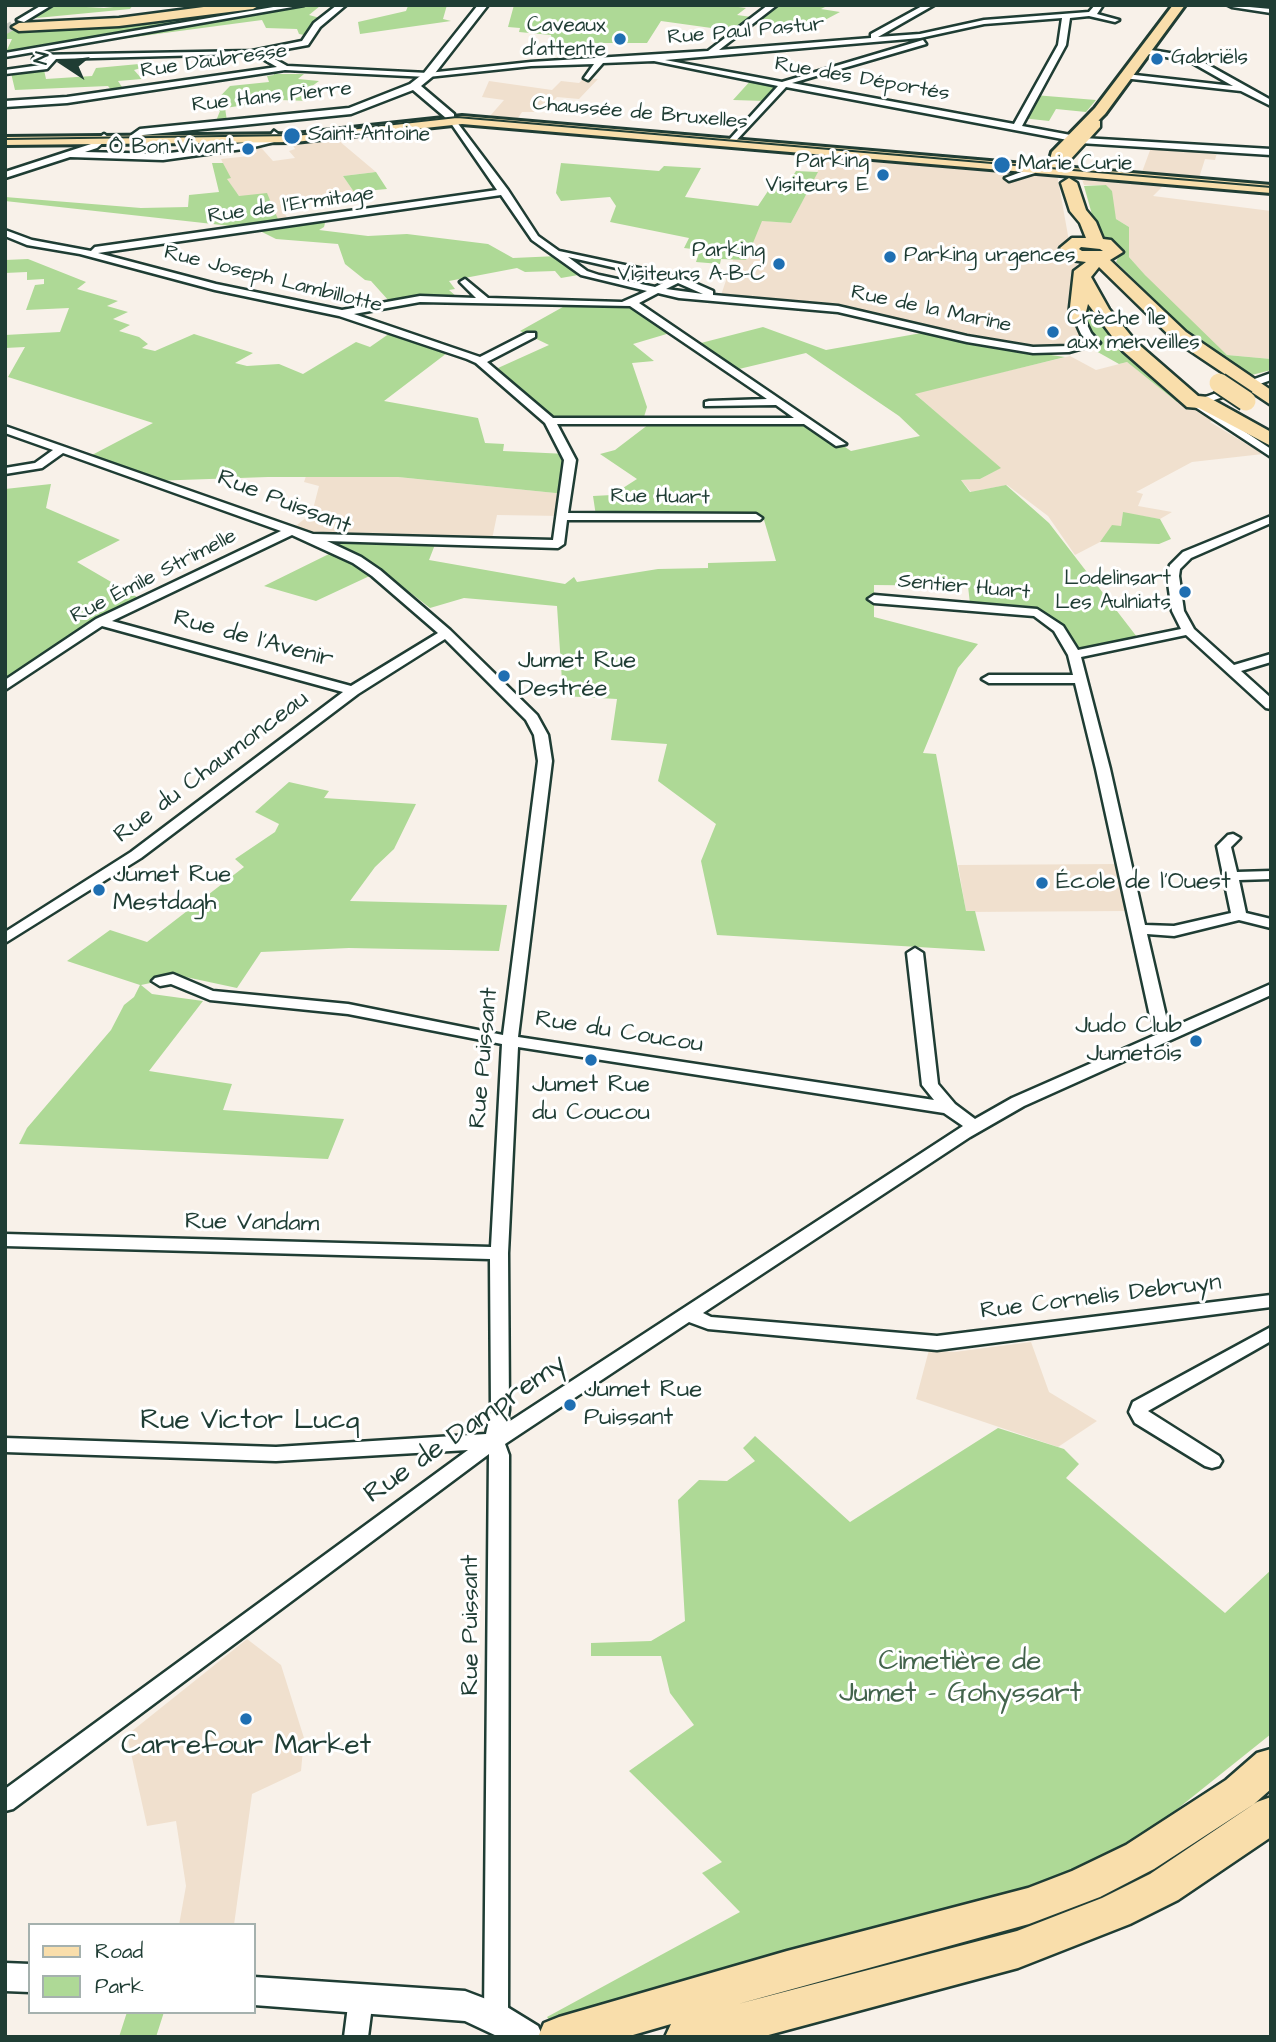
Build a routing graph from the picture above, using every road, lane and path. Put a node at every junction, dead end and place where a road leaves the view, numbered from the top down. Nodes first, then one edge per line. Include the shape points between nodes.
1 (48, 5) edge
2 (172, 5) edge
3 (198, 5) edge
4 (220, 5) edge
5 (253, 5) edge
6 (300, 5) edge
7 (342, 5) edge
8 (483, 5) edge
9 (773, 5) edge
10 (930, 5) edge
11 (1099, 5) edge
12 (1233, 5) edge
13 (1177, 6) edge
14 (1249, 8) junction
15 (1271, 11) edge
16 (1089, 14) junction
17 (1066, 16) junction
18 (1271, 18) edge
19 (1115, 20) dead end
20 (17, 24) edge
21 (944, 32) junction
22 (870, 39) junction
23 (1145, 51) junction
24 (253, 52) junction
25 (25, 53) junction
26 (711, 53) junction
27 (39, 56) junction
28 (6, 57) edge
29 (53, 57) junction
30 (646, 59) junction
31 (601, 61) junction
32 (285, 68) junction
33 (5, 72) edge
34 (428, 75) junction
35 (1126, 76) junction
36 (588, 78) dead end
37 (785, 83) junction
38 (414, 86) junction
39 (1247, 90) junction
40 (5, 104) edge
41 (1271, 104) edge
42 (450, 118) junction
43 (1017, 127) junction
44 (1087, 128) junction
45 (274, 136) junction
46 (103, 138) junction
47 (134, 138) junction
48 (5, 139) edge
49 (732, 141) junction
50 (1271, 152) edge
51 (69, 154) junction
52 (1065, 170) junction
53 (1032, 171) junction
54 (5, 175) edge
55 (1009, 178) dead end
56 (1271, 188) edge
57 (505, 192) junction
58 (1080, 218) junction
59 (5, 233) edge
60 (1075, 242) junction
61 (1096, 242) junction
62 (81, 251) junction
63 (558, 252) junction
64 (1092, 273) junction
65 (678, 279) junction
66 (465, 282) dead end
67 (657, 290) junction
68 (724, 299) junction
69 (485, 301) junction
70 (632, 303) junction
71 (1119, 303) dead end
72 (712, 308) dead end
73 (341, 313) junction
74 (1078, 316) joint
75 (531, 335) dead end
76 (1155, 337) dead end
77 (480, 361) junction
78 (1271, 376) edge
79 (1259, 398) edge
80 (778, 402) junction
81 (1198, 402) junction
82 (709, 404) dead end
83 (1271, 416) edge
84 (550, 421) junction
85 (806, 421) junction
86 (5, 429) edge
87 (1271, 440) edge
88 (840, 444) dead end
89 (62, 449) junction
90 (1271, 454) edge
91 (5, 471) edge
92 (562, 516) junction
93 (756, 518) dead end
94 (1271, 519) edge
95 (288, 532) junction
96 (309, 537) junction
97 (874, 599) dead end
98 (100, 622) junction
99 (1189, 631) junction
100 (446, 633) junction
101 (1073, 655) junction
102 (1271, 658) edge
103 (1233, 670) junction
104 (989, 679) dead end
105 (1080, 679) junction
106 (5, 686) edge
107 (353, 691) junction
108 (1271, 705) edge
109 (1233, 838) dead end
110 (1271, 875) edge
111 (1232, 876) junction
112 (1239, 916) junction
113 (1271, 924) edge
114 (1139, 929) junction
115 (5, 939) edge
116 (915, 953) dead end
117 (160, 981) dead end
118 (1271, 989) edge
119 (1168, 1034) junction
120 (510, 1041) junction
121 (949, 1108) junction
122 (975, 1127) junction
123 (5, 1240) edge
124 (499, 1253) junction
125 (1271, 1301) edge
126 (688, 1314) junction
127 (1271, 1333) edge
128 (494, 1441) junction
129 (5, 1445) edge
130 (1212, 1461) dead end
131 (1271, 1765) edge
132 (5, 1802) edge
133 (1271, 1814) edge
134 (5, 1977) edge
135 (28, 1978) edge
136 (256, 1991) edge
137 (361, 1998) junction
138 (496, 2017) junction
139 (356, 2037) edge
140 (527, 2037) edge
141 (559, 2037) edge
142 (687, 2037) edge

1 - 20 street
2 - 20 highway
3 - 20 highway
4 - 20 highway via 92,22
5 - 20 highway via 119,22
6 - 25 street
7 - 24 street via 317,25 305,43
8 - 34 street, Rue Hans Pierre
9 - 26 street
10 - 22 street
11 - 16 street
12 - 14 street
13 - 23 main road
14 - 15 street
14 - 18 street
16 - 17 street, Rue Paul Pastur
16 - 19 street, Rue Paul Pastur
17 - 21 street, Rue Paul Pastur via 984,22
17 - 43 street via 1062,45
21 - 22 street, Rue Paul Pastur
21 - 37 street
22 - 26 street, Rue Paul Pastur
23 - 35 main road
23 - 39 street via 1191,59
24 - 29 street
24 - 32 street
25 - 27 street
25 - 28 street
26 - 30 street, Rue Paul Pastur
27 - 28 street
27 - 29 street
29 - 33 street via 44,67
30 - 31 street, Rue Paul Pastur
30 - 37 street, Rue des Déportés
31 - 34 street, Rue Paul Pastur
31 - 36 street
32 - 34 street, Rue Daubresse
32 - 40 street, Rue Daubresse via 72,99
34 - 38 street, Rue Hans Pierre
35 - 39 street
35 - 44 main road
37 - 43 street, Rue des Déportés
37 - 49 street
38 - 42 street
38 - 47 street, Rue Hans Pierre via 351,111 140,132
39 - 41 street
42 - 45 main road, Chaussée de Bruxelles via 312,136
42 - 49 main road, Chaussée de Bruxelles
42 - 57 street
43 - 44 street, Rue des Déportés
44 - 50 street, Rue des Déportés
44 - 52 highway
45 - 46 main road, Chaussée de Bruxelles
45 - 47 main road, Chaussée de Bruxelles
45 - 51 street via 254,144 163,157
46 - 47 main road, Chaussée de Bruxelles
46 - 48 main road, Chaussée de Bruxelles
46 - 51 street
49 - 52 main road, Chaussée de Bruxelles
49 - 53 main road, Chaussée de Bruxelles
51 - 54 street
52 - 53 main road, Chaussée de Bruxelles
52 - 56 main road, Chaussée de Bruxelles
52 - 58 highway
53 - 55 street
57 - 62 street, Rue de l'Ermitage
57 - 63 street via 535,238
58 - 60 highway
58 - 61 highway
59 - 62 street, Rue Joseph Lambillotte via 30,243
60 - 61 highway
60 - 64 highway via 1070,251
61 - 64 highway via 1114,252
62 - 73 street, Rue Joseph Lambillotte via 215,287
63 - 65 street, Rue de la Marine
63 - 67 street, Rue de la Marine via 584,273
64 - 71 highway
64 - 74 highway
64 - 79 highway
64 - 79 highway via 1104,269 1127,300 1181,348
64 - 81 highway via 1130,347
65 - 67 street
65 - 68 street, Rue de la Marine
66 - 69 street
67 - 68 street, Rue de la Marine
67 - 70 street
68 - 72 street via 707,306
68 - 74 street, Rue de la Marine via 838,309 967,340 1046,351 1096,342 1086,334
69 - 70 street
69 - 73 street via 420,299
70 - 80 street
73 - 77 street, Rue Joseph Lambillotte
75 - 77 street
76 - 79 highway, bridge
77 - 84 street, Rue Joseph Lambillotte
78 - 79 street
79 - 81 street
79 - 83 highway
80 - 82 street
80 - 85 street
81 - 87 highway
81 - 90 street
84 - 85 street
84 - 92 street, Rue Joseph Lambillotte via 570,460
85 - 88 street
86 - 89 street, Rue Puissant
89 - 91 street via 38,466
89 - 95 street, Rue Puissant
92 - 93 street, Rue Huart
92 - 96 street, Rue Joseph Lambillotte via 558,544 548,545
94 - 99 street via 1187,555 1174,568 1178,611
95 - 96 street, Rue Puissant
95 - 98 street, Rue Émile Strimelle
96 - 100 street, Rue Puissant via 376,573
97 - 101 street, Sentier Huart via 1037,613 1059,629
98 - 106 street, Rue Émile Strimelle
98 - 107 street, Rue de l'Avenir
99 - 101 street
99 - 103 street
100 - 107 street, Rue du Chaumonceau
100 - 120 street, Rue Puissant via 532,718 541,735 545,761
101 - 105 street, Sentier Huart
102 - 103 street
103 - 108 street
104 - 105 street
105 - 114 street, Sentier Huart
107 - 115 street, Rue du Chaumonceau via 136,855
109 - 111 street via 1224,846
110 - 111 street
111 - 112 street
112 - 113 street
112 - 114 street via 1174,931
114 - 119 street, Sentier Huart via 1158,1016
116 - 121 street, Rue du Coucou via 930,1085
117 - 120 street, Rue du Coucou via 173,979 210,995 348,1009
118 - 119 street, Rue de Dampremy
119 - 122 street, Rue de Dampremy via 1018,1102
120 - 121 street, Rue du Coucou
120 - 124 street, Rue Puissant
121 - 122 street, Rue du Coucou
122 - 126 street, Rue de Dampremy
123 - 124 street, Rue Vandam
124 - 128 street, Rue Puissant via 500,1410
125 - 126 street, Rue Cornelis Debruyn via 937,1343 708,1323
126 - 128 street, Rue de Dampremy
127 - 130 street via 1140,1407 1142,1418
128 - 129 street, Rue Victor Lucq via 276,1454
128 - 132 street, Rue de Dampremy
128 - 138 street, Rue Puissant via 499,1455
131 - 141 highway via 1240,1792 1140,1857 1052,1897
133 - 142 highway via 1164,1887 1018,1949
134 - 135 street
136 - 137 street
137 - 138 street via 465,2006
137 - 139 street
138 - 140 street

